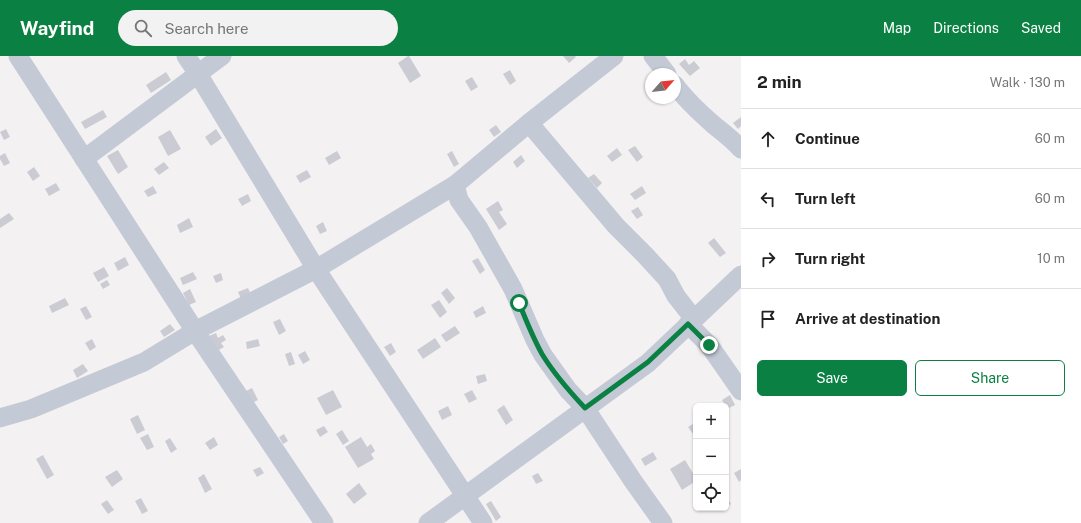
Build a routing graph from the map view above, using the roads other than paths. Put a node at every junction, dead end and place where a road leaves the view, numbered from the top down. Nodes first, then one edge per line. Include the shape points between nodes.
1 (18, 56) edge
2 (186, 56) edge
3 (222, 56) edge
4 (614, 56) edge
5 (653, 56) edge
6 (662, 68) edge
7 (198, 74) junction
8 (681, 92) edge
9 (529, 122) junction
10 (741, 149) edge
11 (84, 158) junction
12 (455, 185) junction
13 (316, 269) junction
14 (741, 275) edge
15 (691, 321) junction
16 (195, 331) junction
17 (741, 391) edge
18 (585, 408) junction
19 (0, 418) edge
20 (466, 495) junction
21 (324, 523) edge
22 (428, 523) edge
23 (483, 523) edge
24 (663, 523) edge

1 - 11 street
2 - 7 street
3 - 7 street
4 - 9 street
5 - 6 street
7 - 11 street
7 - 13 street
8 - 10 street
9 - 12 street
9 - 15 street via 616,226 667,279
11 - 16 street
12 - 13 street
12 - 18 street via 459,200 478,227 513,288 543,355 568,390
13 - 16 street
13 - 20 street
14 - 15 street
15 - 17 street
15 - 18 street via 648,362
16 - 19 street via 144,362 31,409
16 - 21 street
18 - 20 street
18 - 24 street
20 - 22 street
20 - 23 street

